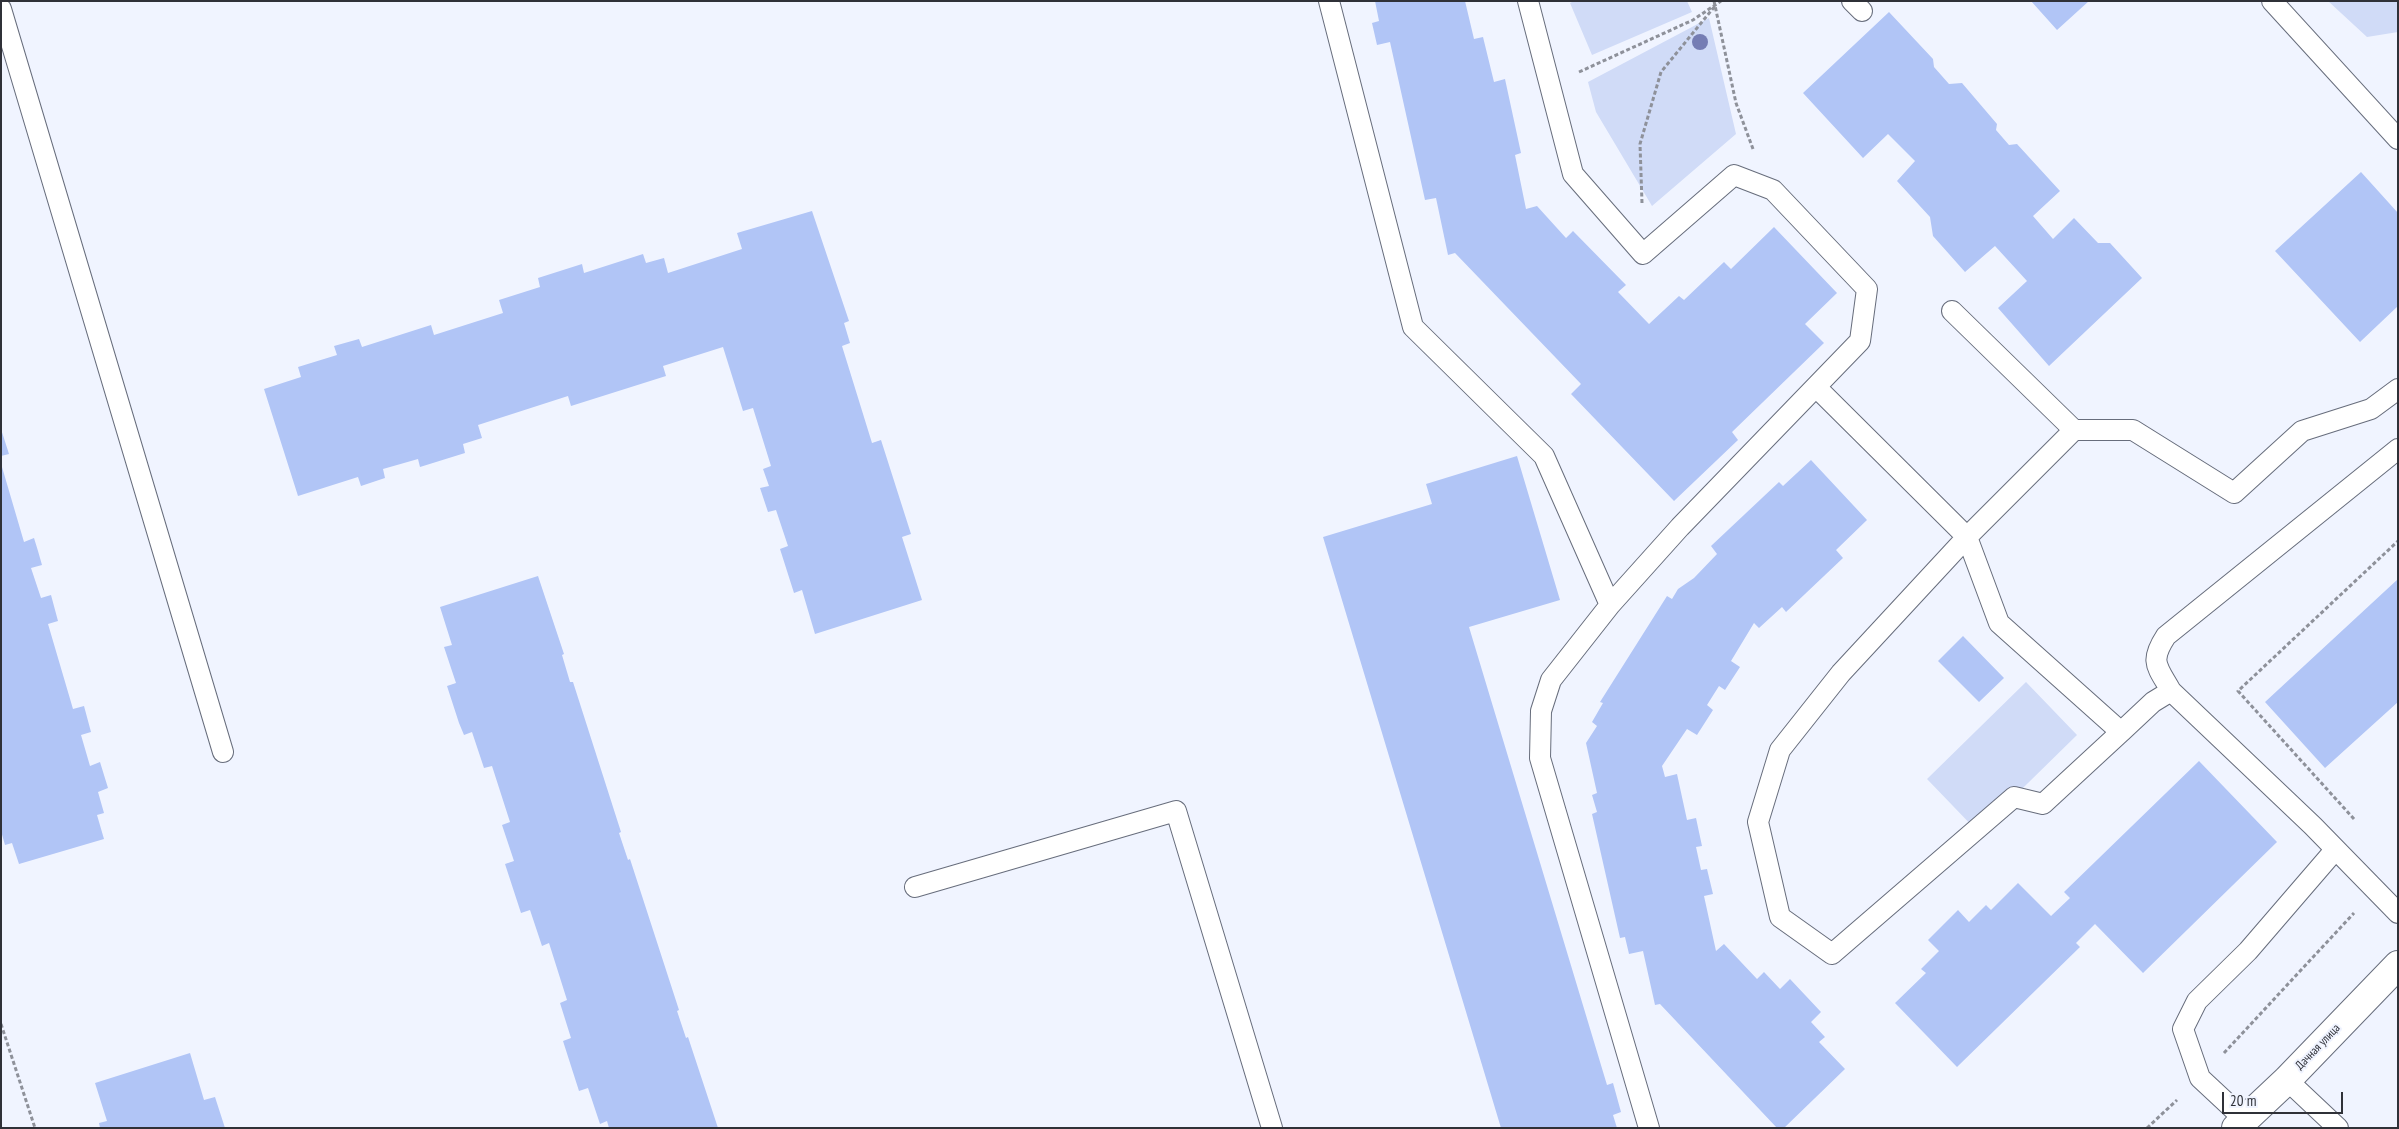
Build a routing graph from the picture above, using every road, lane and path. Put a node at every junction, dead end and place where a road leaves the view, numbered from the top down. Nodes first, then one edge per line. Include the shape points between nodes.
1 (1329, 1) edge
2 (1528, 1) edge
3 (1714, 1) edge
4 (1721, 1) edge
5 (2272, 1) edge
6 (1716, 6) junction
7 (1, 9) edge
8 (1550, 84) junction
9 (2398, 139) edge
10 (1753, 149) dead end
11 (1643, 254) junction
12 (1952, 311) dead end
13 (1816, 387) junction
14 (2398, 389) edge
15 (2074, 430) junction
16 (2398, 449) edge
17 (1966, 537) junction
18 (2398, 541) edge
19 (1610, 606) junction
20 (2171, 691) junction
21 (2121, 732) junction
22 (223, 752) dead end
23 (2360, 825) dead end
24 (2335, 850) junction
25 (915, 887) dead end
26 (2376, 890) junction
27 (2398, 913) edge
28 (2398, 965) edge
29 (1, 1024) edge
30 (2200, 1078) junction
31 (2287, 1080) junction
32 (2240, 1124) edge
33 (35, 1128) edge
34 (1272, 1128) edge
35 (1649, 1128) edge
36 (2147, 1128) edge
37 (2338, 1128) edge

1 - 19 lane via 1413,327 1544,456
2 - 8 lane
3 - 6 path
4 - 6 path
5 - 9 lane
6 - 8 path via 1693,20
6 - 10 path via 1736,103
6 - 11 path via 1661,72 1640,144
7 - 22 lane
8 - 11 lane via 1573,174
11 - 13 lane via 1734,175 1773,190 1867,288 1860,341
12 - 15 lane
13 - 17 lane
13 - 19 lane via 1680,527
14 - 15 lane via 2371,409 2302,431 2234,493 2134,430
15 - 17 lane
16 - 20 lane via 2166,636 2156,650 2155,663
17 - 21 lane via 1999,623
17 - 21 lane via 1841,674 1780,750 1758,822 1780,917 1832,954 2014,797 2043,804
18 - 23 path via 2238,691
19 - 35 lane via 1551,680 1541,710 1540,758
20 - 21 lane via 2153,702
20 - 24 lane
24 - 26 lane
24 - 30 lane via 2248,951 2197,1001 2182,1029
25 - 34 lane via 1176,811
26 - 27 lane
26 - 30 path
28 - 31 street, Дачная улица
29 - 33 path
30 - 32 lane
30 - 36 path
31 - 32 street, Дачная улица
31 - 37 lane

